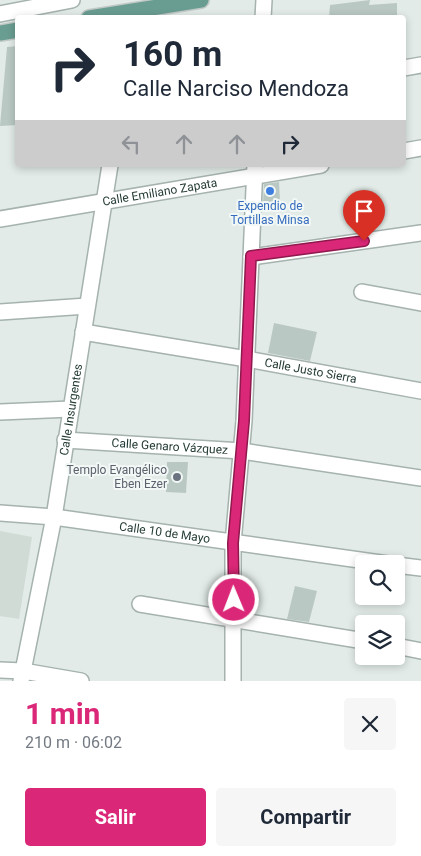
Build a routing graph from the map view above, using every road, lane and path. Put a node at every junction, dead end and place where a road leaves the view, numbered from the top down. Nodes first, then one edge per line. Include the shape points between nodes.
1 (72, 0) edge
2 (201, 0) edge
3 (264, 0) edge
4 (136, 13) edge
5 (0, 14) edge
6 (117, 15) edge
7 (263, 15) edge
8 (15, 30) edge
9 (0, 33) edge
10 (421, 65) edge
11 (406, 68) edge
12 (421, 148) edge
13 (406, 151) edge
14 (110, 167) edge
15 (299, 167) edge
16 (254, 171) edge
17 (103, 203) junction
18 (0, 219) edge
19 (421, 233) edge
20 (251, 256) junction
21 (362, 292) dead end
22 (421, 303) edge
23 (87, 306) junction
24 (0, 312) edge
25 (83, 332) junction
26 (247, 358) junction
27 (421, 391) edge
28 (70, 408) junction
29 (0, 412) edge
30 (66, 440) junction
31 (242, 451) junction
32 (421, 478) edge
33 (0, 513) edge
34 (54, 517) junction
35 (233, 543) junction
36 (355, 560) edge
37 (405, 566) edge
38 (421, 568) edge
39 (140, 604) dead end
40 (235, 620) junction
41 (355, 640) edge
42 (405, 648) edge
43 (421, 651) edge
44 (0, 670) edge
45 (22, 676) edge
46 (81, 681) edge
47 (233, 681) edge

1 - 5 street
2 - 4 main road
3 - 7 street
4 - 6 main road
8 - 9 main road
10 - 11 street
12 - 13 street
14 - 17 street, Calle Insurgentes
15 - 16 street, Calle Emiliano Zapata
16 - 17 street, Calle Emiliano Zapata
16 - 20 street
17 - 18 street, Calle Emiliano Zapata
17 - 23 street, Calle Insurgentes
19 - 20 street
20 - 26 street
21 - 22 street
23 - 24 street
23 - 25 street, Calle Insurgentes
25 - 26 street, Calle Justo Sierra
25 - 28 street, Calle Insurgentes
26 - 27 street, Calle Justo Sierra
26 - 31 street
28 - 29 street
28 - 30 street, Calle Insurgentes
30 - 31 street, Calle Genaro Vázquez
30 - 34 street, Calle Insurgentes
31 - 32 street, Calle Genaro Vázquez
31 - 35 street
33 - 34 street, Calle 10 de Mayo
34 - 35 street, Calle 10 de Mayo
34 - 45 street, Calle Insurgentes
35 - 36 street, Calle 10 de Mayo
35 - 40 street
37 - 38 street
39 - 40 street
40 - 41 street
40 - 47 street
42 - 43 street
44 - 45 street
45 - 46 street

